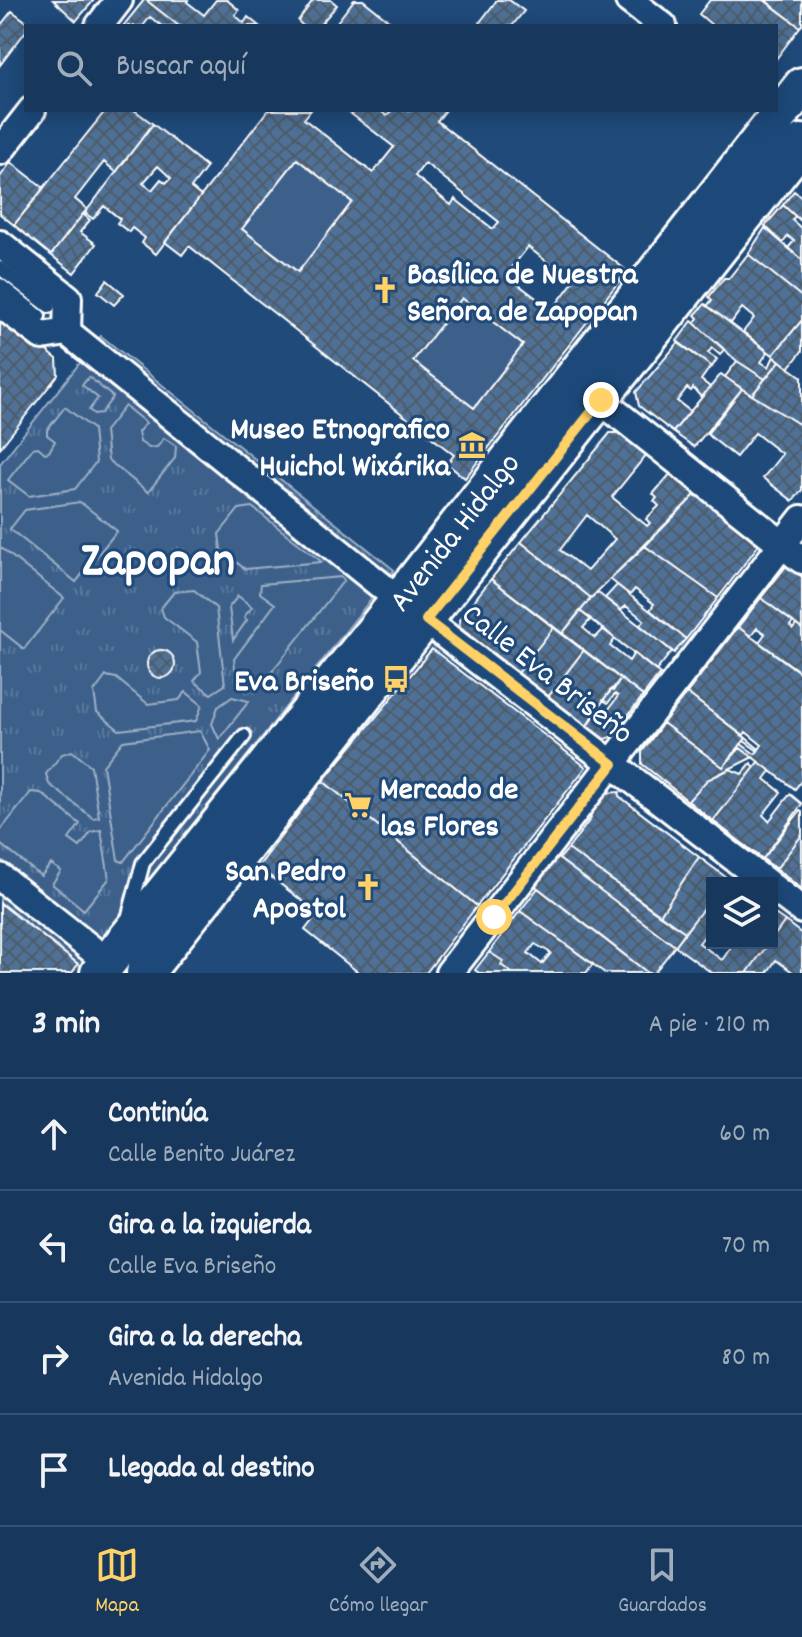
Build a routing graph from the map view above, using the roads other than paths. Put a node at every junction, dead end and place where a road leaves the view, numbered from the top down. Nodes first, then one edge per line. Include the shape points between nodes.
1 (119, 0) edge
2 (629, 0) edge
3 (101, 24) edge
4 (660, 24) edge
5 (802, 86) edge
6 (30, 112) edge
7 (784, 119) edge
8 (802, 143) edge
9 (0, 151) edge
10 (0, 244) edge
11 (0, 268) edge
12 (0, 285) edge
13 (0, 304) edge
14 (67, 332) junction
15 (573, 378) junction
16 (601, 400) junction
17 (802, 519) edge
18 (792, 552) edge
19 (413, 610) junction
20 (244, 736) dead end
21 (613, 764) junction
22 (0, 877) edge
23 (760, 877) edge
24 (778, 891) edge
25 (802, 910) edge
26 (109, 960) edge
27 (145, 973) edge
28 (449, 973) edge

1 - 3 street
2 - 4 street
5 - 7 main road, Avenida Hidalgo
6 - 9 street
7 - 15 main road, Avenida Hidalgo
8 - 16 main road, Avenida Hidalgo
10 - 14 street via 68,298
11 - 12 lane via 44,311
13 - 14 street via 42,336
14 - 19 street, Calle Eva Briseño
15 - 16 street
15 - 19 main road, Avenida Hidalgo
16 - 18 street
16 - 19 main road, Avenida Hidalgo
17 - 18 street
18 - 21 street
19 - 21 street, Calle Eva Briseño
19 - 26 main road, Avenida Hidalgo
19 - 27 main road, Avenida Hidalgo
20 - 26 lane via 143,863
21 - 23 street, Calle Eva Briseño
21 - 28 street
22 - 26 street
24 - 25 street, Calle Eva Briseño

